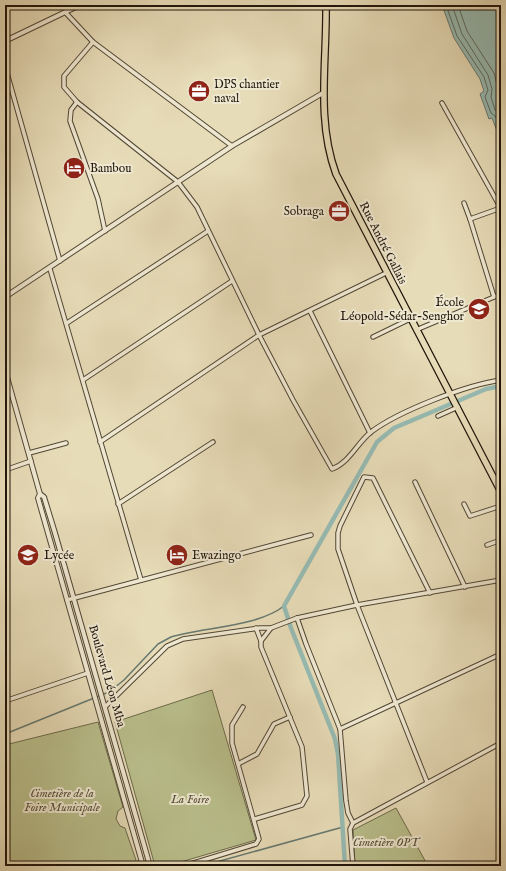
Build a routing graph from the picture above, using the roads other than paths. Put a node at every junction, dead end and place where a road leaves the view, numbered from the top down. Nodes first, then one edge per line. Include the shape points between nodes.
1 (80, 5) edge
2 (326, 5) edge
3 (65, 12) junction
4 (5, 41) edge
5 (93, 42) junction
6 (5, 66) edge
7 (323, 93) junction
8 (77, 102) junction
9 (442, 103) dead end
10 (232, 146) junction
11 (178, 182) junction
12 (464, 202) dead end
13 (470, 219) junction
14 (105, 231) junction
15 (208, 231) junction
16 (60, 261) junction
17 (50, 269) junction
18 (386, 273) junction
19 (232, 281) junction
20 (501, 294) edge
21 (5, 297) edge
22 (494, 297) junction
23 (310, 311) junction
24 (410, 318) junction
25 (67, 323) junction
26 (416, 330) junction
27 (259, 336) junction
28 (373, 337) dead end
29 (5, 370) edge
30 (82, 380) junction
31 (501, 380) edge
32 (452, 395) junction
33 (457, 406) junction
34 (438, 416) dead end
35 (370, 433) junction
36 (100, 442) junction
37 (213, 442) dead end
38 (66, 443) dead end
39 (29, 453) junction
40 (31, 461) junction
41 (5, 470) edge
42 (415, 482) dead end
43 (501, 492) edge
44 (40, 494) junction
45 (118, 504) junction
46 (464, 504) dead end
47 (501, 506) edge
48 (311, 535) dead end
49 (501, 540) edge
50 (487, 545) dead end
51 (141, 580) junction
52 (501, 580) edge
53 (465, 587) junction
54 (430, 593) junction
55 (74, 598) junction
56 (67, 600) junction
57 (357, 604) junction
58 (296, 619) junction
59 (256, 628) junction
60 (271, 628) junction
61 (261, 641) junction
62 (501, 654) edge
63 (88, 674) junction
64 (5, 701) edge
65 (397, 704) junction
66 (106, 706) junction
67 (243, 707) dead end
68 (290, 716) junction
69 (340, 729) junction
70 (501, 743) edge
71 (238, 764) junction
72 (427, 782) junction
73 (255, 819) junction
74 (353, 823) junction
75 (143, 866) edge
76 (150, 866) edge
77 (184, 866) edge
78 (353, 866) edge

1 - 3 street
2 - 7 main road, Rue André Gallais
3 - 4 street
3 - 5 street
5 - 8 street via 64,76 64,87
5 - 10 street
6 - 16 street
7 - 10 street
7 - 18 main road, Rue André Gallais via 325,125 332,163
8 - 11 street
8 - 14 street via 71,110 70,121 98,198
9 - 13 street via 499,204 498,209
10 - 11 street
11 - 14 street
11 - 15 street via 197,207
12 - 13 street
13 - 22 street
14 - 16 street
15 - 19 street
15 - 25 street
16 - 17 street
17 - 21 street
17 - 25 street
18 - 23 street
18 - 24 main road, Rue André Gallais
19 - 27 street
19 - 30 street
20 - 22 street
22 - 26 street
23 - 27 street
23 - 35 street
24 - 26 main road, Rue André Gallais
24 - 28 street
25 - 30 street
26 - 32 main road, Rue André Gallais
27 - 35 street via 332,469 342,465
27 - 36 street
29 - 39 street, Boulevard Léon Mba
30 - 36 street
31 - 32 street
32 - 33 main road, Rue André Gallais
32 - 35 street via 409,411
33 - 34 street
33 - 43 main road, Rue André Gallais
36 - 45 street
37 - 45 street
38 - 39 street
39 - 40 street, Boulevard Léon Mba
40 - 41 street
40 - 44 street, Boulevard Léon Mba
42 - 53 street
44 - 55 street, Boulevard Léon Mba via 44,496
44 - 56 street, Boulevard Léon Mba via 38,498
45 - 51 street
46 - 47 street via 470,516
48 - 51 street
49 - 50 street
51 - 55 street
52 - 53 street
53 - 54 street
54 - 57 street
54 - 57 street via 373,478 364,477 338,533 338,549
55 - 56 street
55 - 66 street, Boulevard Léon Mba
56 - 63 street, Boulevard Léon Mba
57 - 58 street
57 - 65 street
58 - 60 street
58 - 69 street
59 - 60 street
59 - 61 street
59 - 66 street via 183,639 167,646
60 - 61 street
61 - 68 street
62 - 65 street
63 - 64 street
63 - 75 street, Boulevard Léon Mba
65 - 69 street
65 - 72 street
66 - 76 street, Boulevard Léon Mba
67 - 71 street via 233,721 231,730
68 - 71 street via 274,724 257,754
68 - 73 street via 302,746 306,798 302,805
69 - 74 street via 346,801
70 - 72 street
71 - 73 street
72 - 74 street
73 - 77 street via 259,839 256,844
74 - 78 street via 350,829

